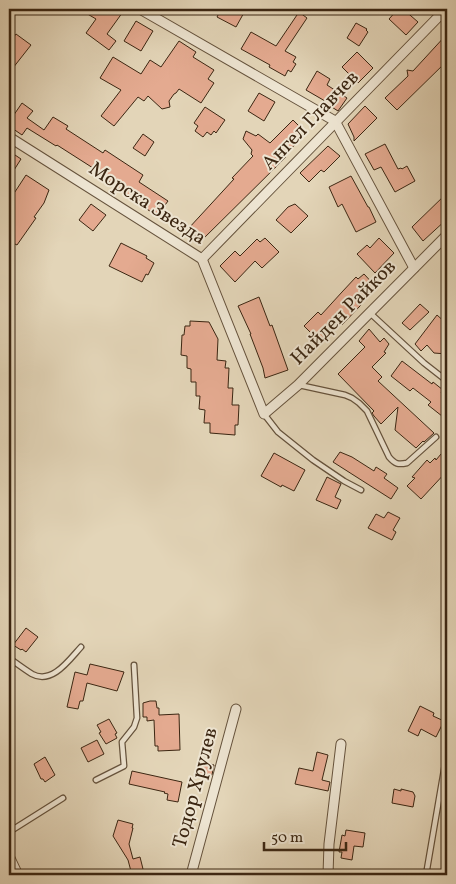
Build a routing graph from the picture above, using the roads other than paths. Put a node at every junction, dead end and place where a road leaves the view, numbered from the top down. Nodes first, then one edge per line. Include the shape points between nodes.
1 (140, 9) edge
2 (446, 9) edge
3 (335, 122) junction
4 (9, 137) edge
5 (447, 235) edge
6 (202, 259) junction
7 (414, 268) junction
8 (370, 313) junction
9 (447, 381) edge
10 (298, 385) junction
11 (264, 414) junction
12 (436, 437) dead end
13 (361, 490) dead end
14 (81, 647) dead end
15 (9, 658) edge
16 (134, 665) dead end
17 (236, 709) dead end
18 (341, 744) dead end
19 (445, 764) dead end
20 (96, 780) dead end
21 (63, 798) dead end
22 (9, 832) edge
23 (9, 856) edge
24 (18, 875) edge
25 (191, 875) edge
26 (328, 875) edge
27 (426, 875) edge

1 - 3 street
2 - 3 street, Ангел Главчев
3 - 6 street, Ангел Главчев
3 - 7 street
4 - 6 street, Морска Звезда
5 - 7 street, Найден Райков
6 - 11 street, Морска Звезда
7 - 8 street, Найден Райков
8 - 9 lane
8 - 10 street, Найден Райков
10 - 11 street, Найден Райков
10 - 12 lane via 345,395 360,403 394,463 407,463
11 - 13 lane via 278,432 313,460
14 - 15 lane via 59,671 43,676 34,675
16 - 20 lane via 137,718 122,742 124,766
17 - 25 street, Тодор Хрулев
18 - 26 street
19 - 27 lane
21 - 22 lane
23 - 24 street

